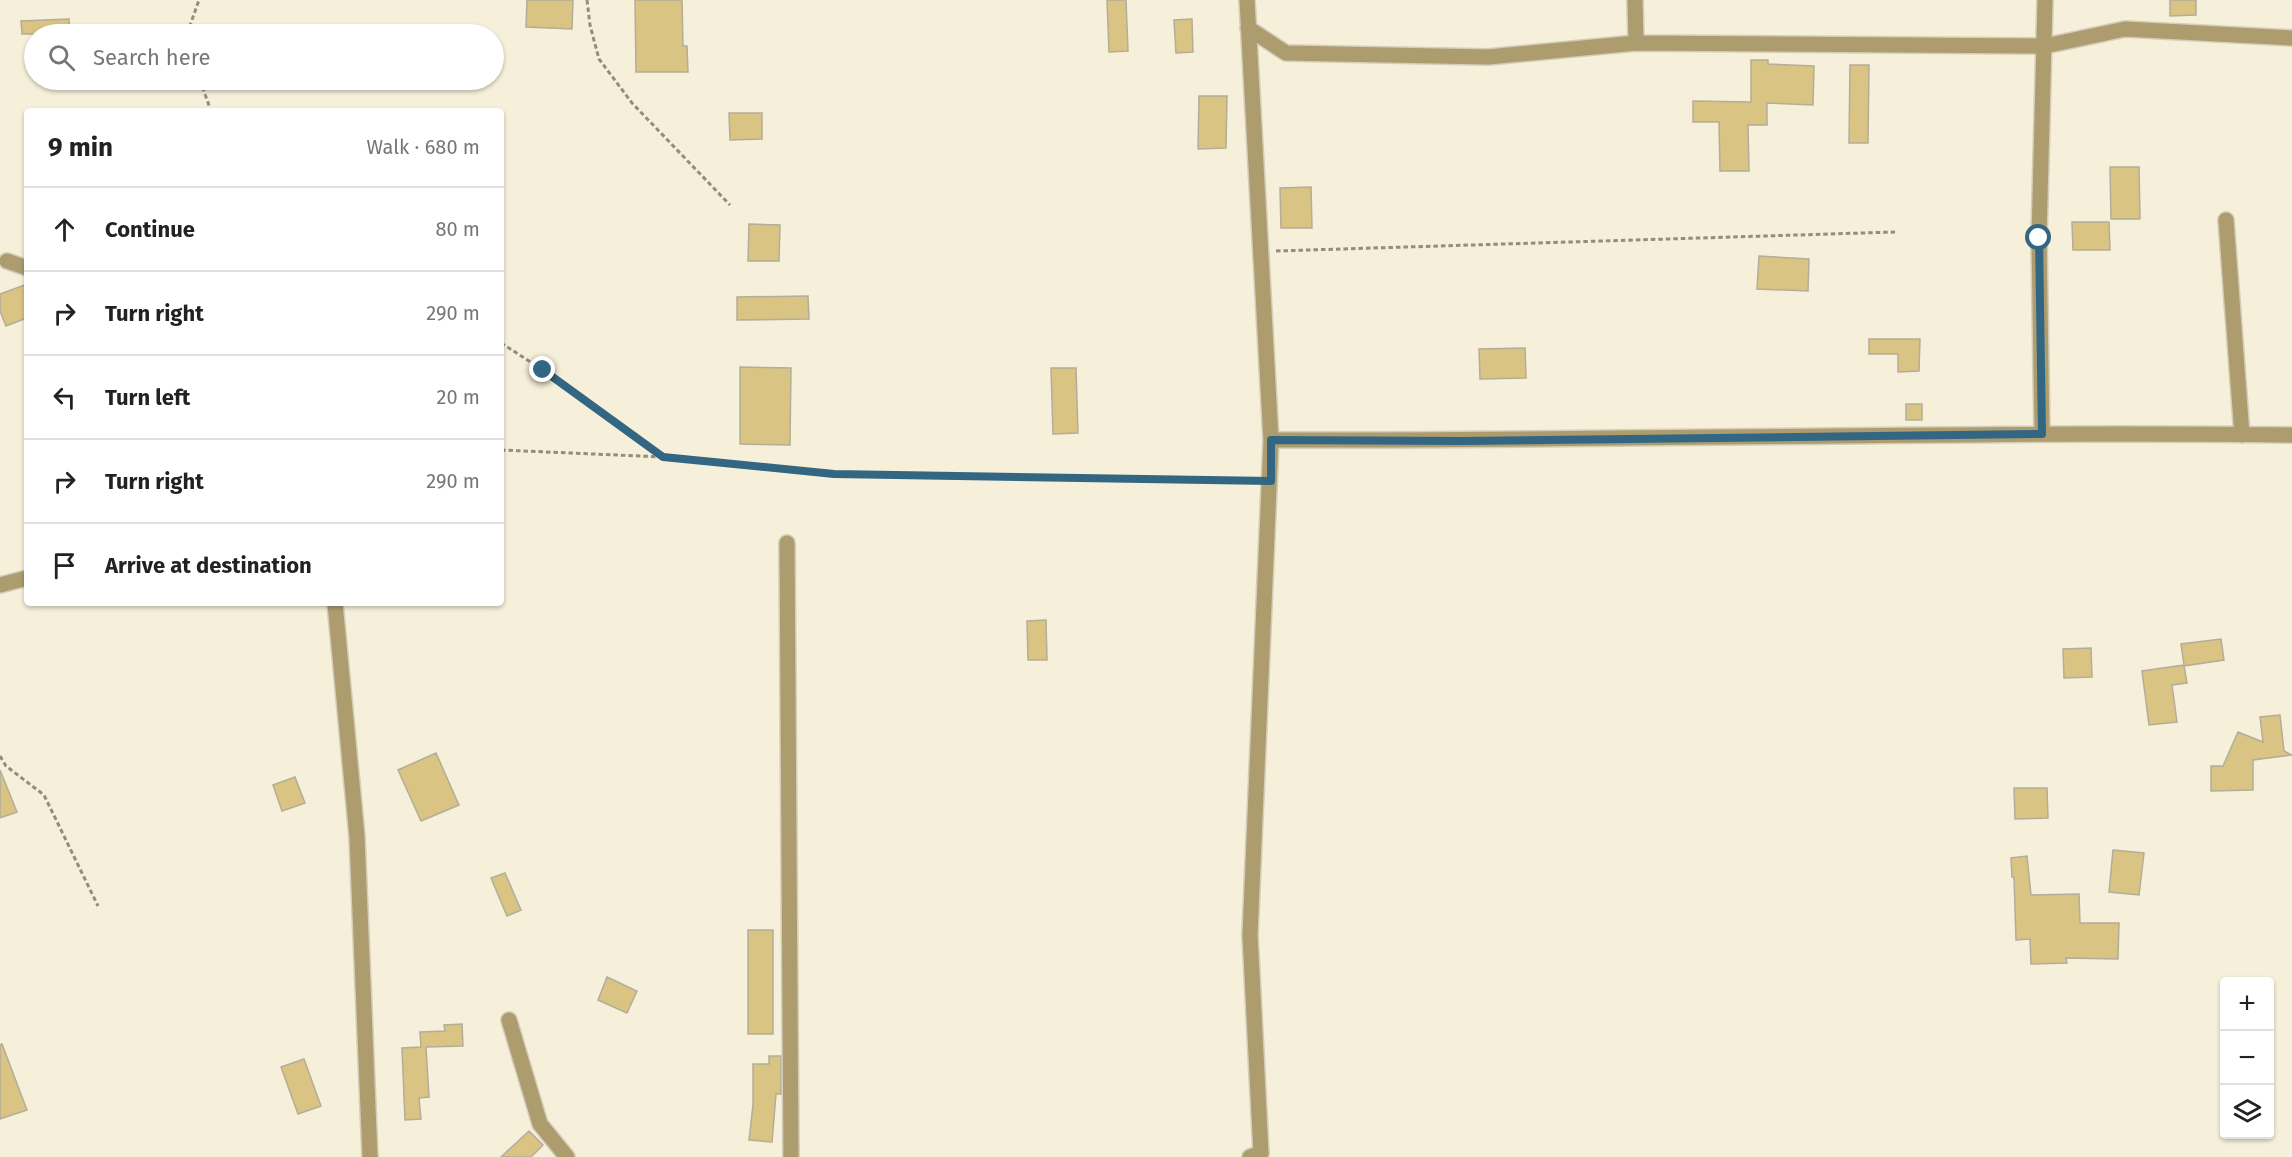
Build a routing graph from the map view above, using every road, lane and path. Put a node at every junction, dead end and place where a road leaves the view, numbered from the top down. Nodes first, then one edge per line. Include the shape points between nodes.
1 (200, 0) edge
2 (587, 0) edge
3 (1247, 0) edge
4 (1635, 0) edge
5 (2045, 0) edge
6 (191, 24) edge
7 (1248, 28) junction
8 (2292, 38) edge
9 (1636, 43) junction
10 (2045, 46) junction
11 (204, 90) edge
12 (210, 108) edge
13 (730, 205) dead end
14 (2226, 220) dead end
15 (1895, 232) dead end
16 (1260, 251) junction
17 (8, 261) dead end
18 (24, 267) edge
19 (504, 345) edge
20 (2042, 434) junction
21 (2242, 435) junction
22 (2292, 435) edge
23 (1271, 440) junction
24 (504, 450) edge
25 (663, 457) junction
26 (1271, 481) junction
27 (787, 543) dead end
28 (24, 579) edge
29 (0, 585) edge
30 (335, 606) edge
31 (0, 756) edge
32 (98, 906) dead end
33 (508, 1020) dead end
34 (370, 1157) edge
35 (567, 1157) edge
36 (791, 1157) edge
37 (1250, 1157) edge

1 - 6 path
2 - 13 path via 599,59 632,103
3 - 7 street
4 - 9 street
5 - 10 street
7 - 9 street via 1286,53 1488,57
7 - 16 street
8 - 10 street via 2125,29
9 - 10 street
10 - 20 street via 2039,238
11 - 12 path
14 - 21 street
15 - 16 path
16 - 23 street
17 - 18 street
19 - 25 path
20 - 21 street
20 - 23 street
21 - 22 street
23 - 26 street
24 - 25 path
25 - 26 path via 834,474
26 - 37 street via 1250,935 1261,1153
27 - 36 street
28 - 29 street
30 - 34 street via 357,837
31 - 32 path via 6,766 44,795
33 - 35 street via 540,1124

